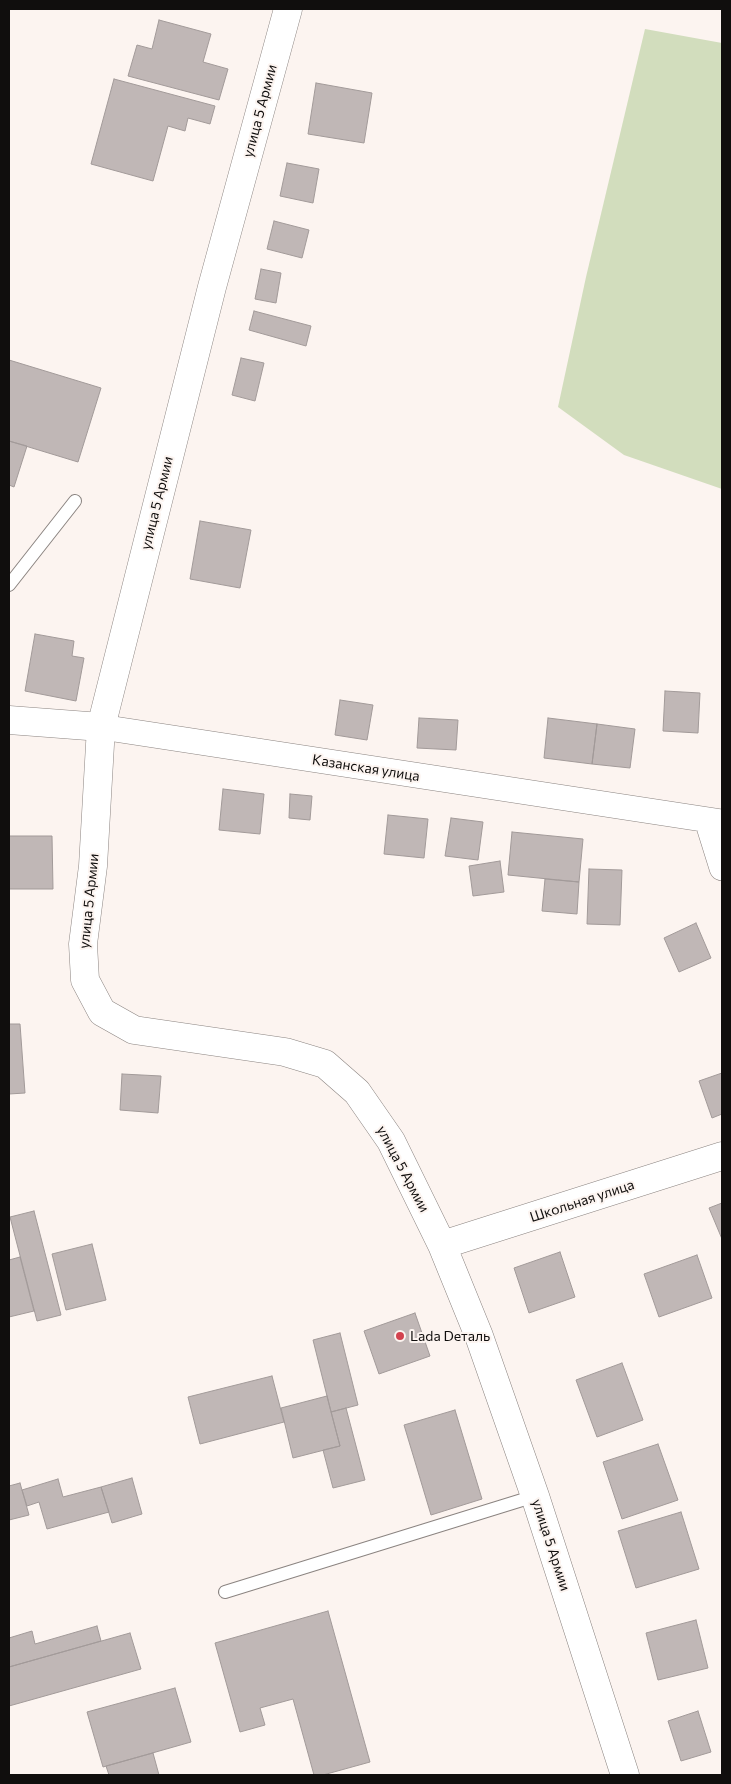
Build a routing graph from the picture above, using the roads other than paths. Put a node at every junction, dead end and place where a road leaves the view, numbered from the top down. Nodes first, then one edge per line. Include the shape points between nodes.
1 (288, 9) edge
2 (74, 501) dead end
3 (9, 585) edge
4 (9, 720) edge
5 (101, 727) junction
6 (715, 821) edge
7 (722, 868) edge
8 (722, 1156) edge
9 (442, 1245) junction
10 (535, 1496) junction
11 (225, 1592) dead end
12 (625, 1775) edge

1 - 5 main road, улица 5 Армии via 212,287
2 - 3 lane
4 - 5 main road, Казанская улица
5 - 6 street, Казанская улица
5 - 9 main road, улица 5 Армии via 93,866 83,944 86,980 102,1012 134,1030 285,1052 325,1064 357,1092 391,1141
6 - 7 street
8 - 9 main road, Школьная улица
9 - 10 main road, улица 5 Армии via 479,1336
10 - 11 lane
10 - 12 main road, улица 5 Армии

